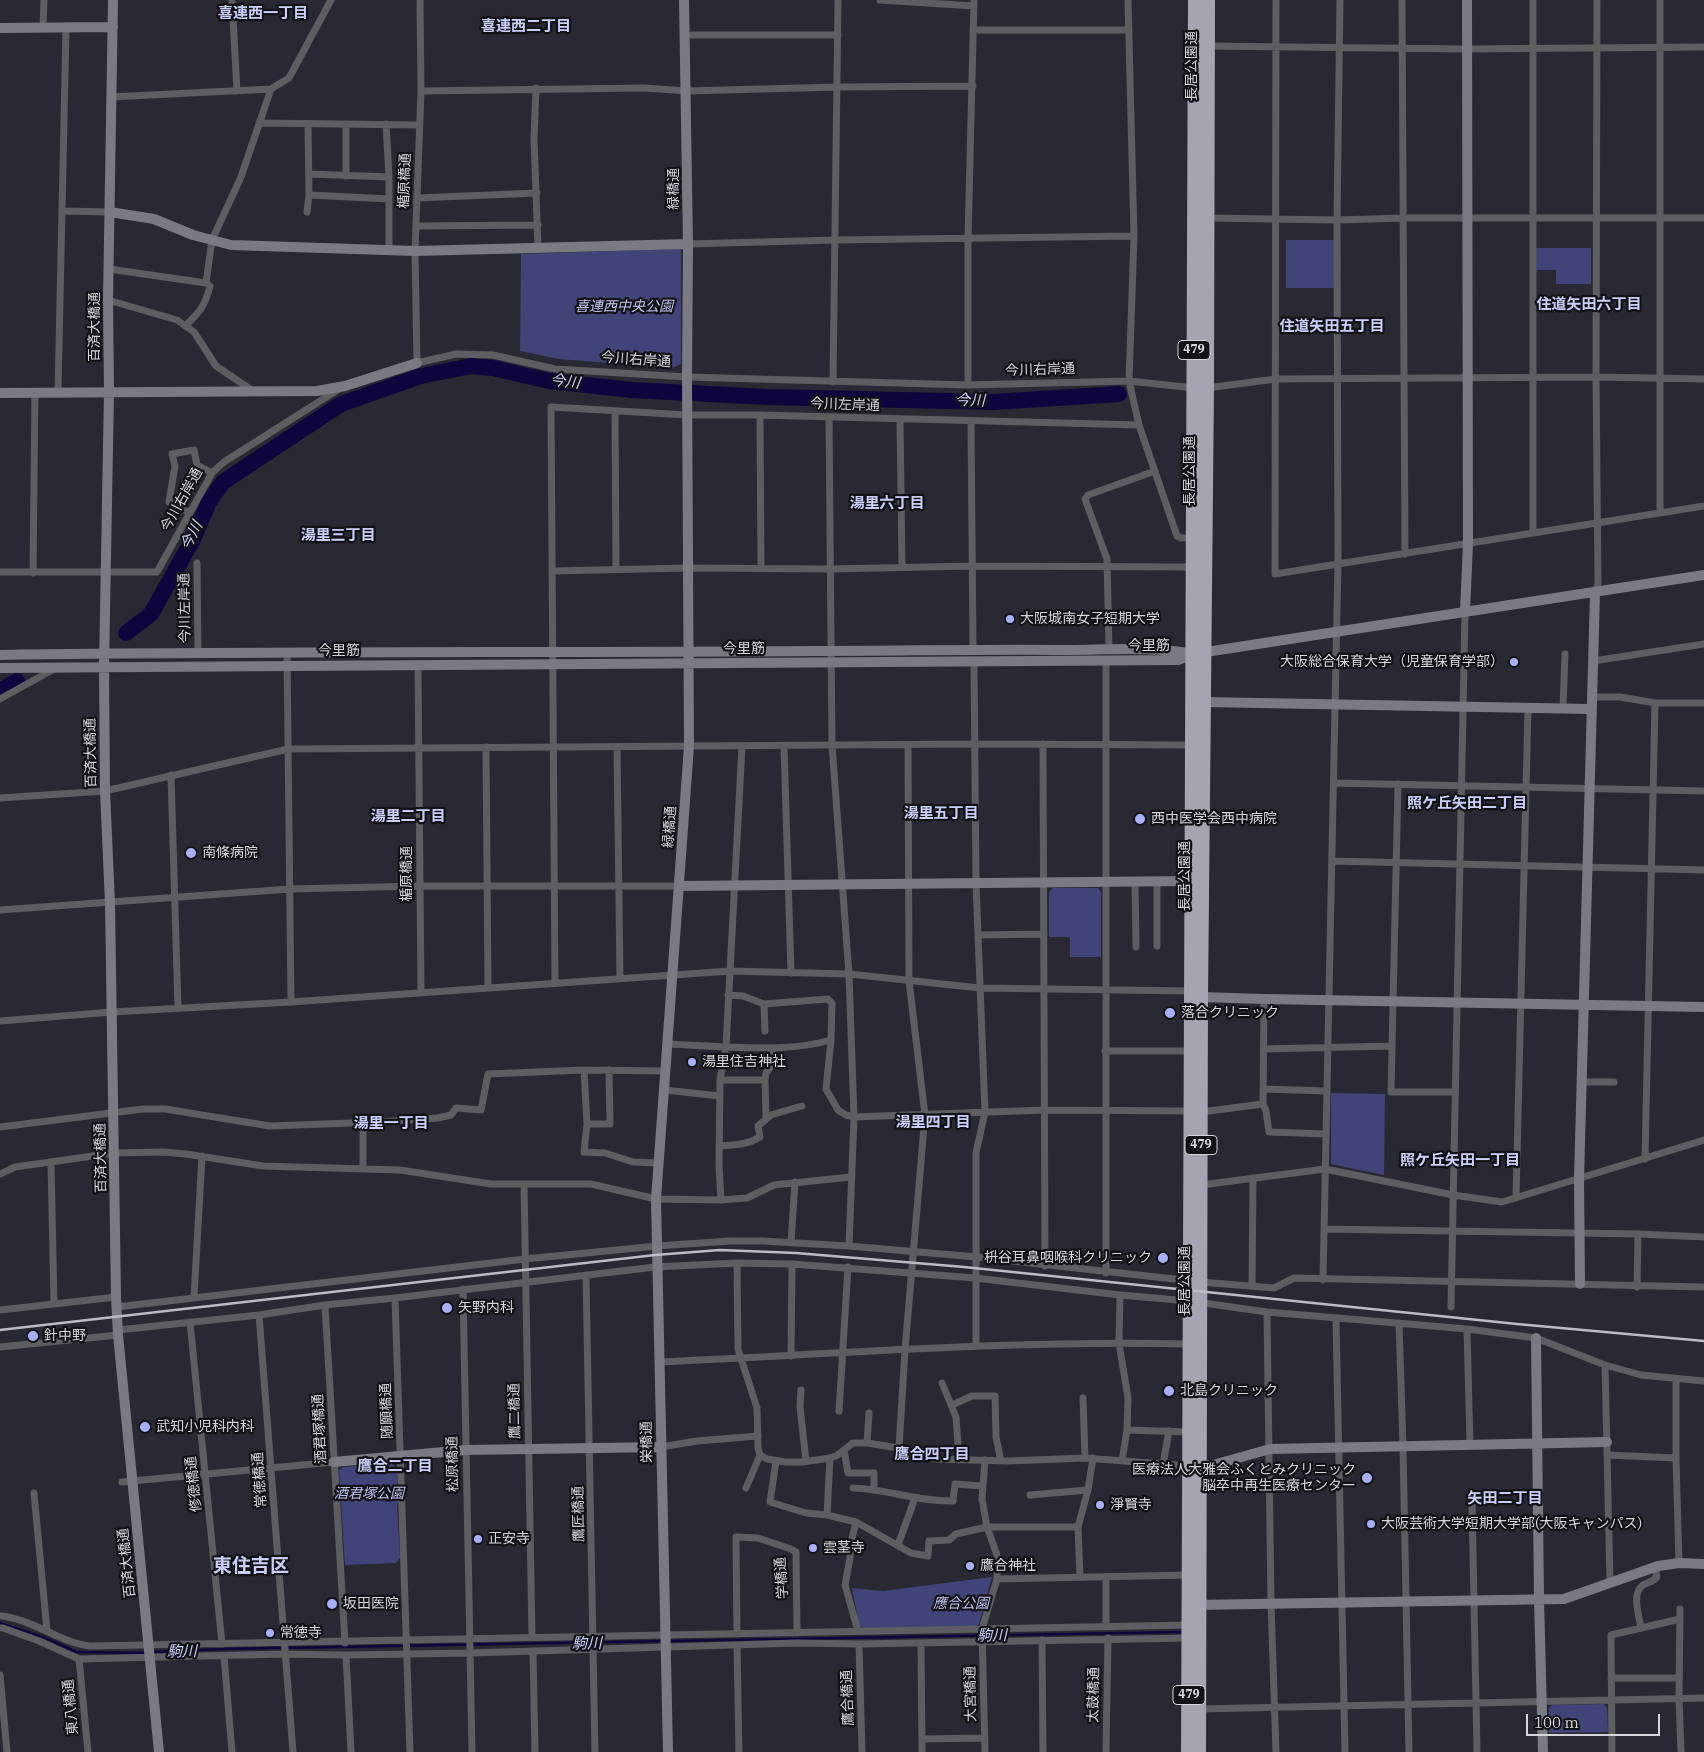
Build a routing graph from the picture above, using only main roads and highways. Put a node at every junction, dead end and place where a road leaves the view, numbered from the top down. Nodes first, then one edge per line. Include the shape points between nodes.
1 (1195, 0) edge
2 (1208, 0) edge
3 (1202, 46) junction
4 (1200, 388) junction
5 (1199, 653) junction
6 (1195, 994) junction
7 (1195, 1112) junction
8 (1195, 1281) junction
9 (1195, 1302) junction
10 (1195, 1466) junction
11 (1195, 1605) junction
12 (1195, 1631) junction
13 (1188, 1752) edge
14 (1199, 1752) edge

1 - 3 highway, 長居公園通 / 479
2 - 3 highway, 長居公園通 / 479
3 - 4 highway, 長居公園通 / 479
3 - 4 highway, 長居公園通 / 479 via 1208,218
4 - 5 highway, 長居公園通 / 479
4 - 5 highway, 長居公園通 / 479 via 1193,567
5 - 6 highway, 長居公園通 / 479 via 1193,745 1191,881
5 - 6 highway, 長居公園通 / 479 via 1204,702
6 - 7 highway, 長居公園通 / 479
6 - 7 highway, 長居公園通 / 479 via 1190,1051
7 - 8 highway, 長居公園通 / 479
7 - 8 highway, 長居公園通 / 479 via 1201,1185
8 - 9 highway, 長居公園通 / 479
9 - 10 highway, 長居公園通 / 479
9 - 10 highway, 長居公園通 / 479 via 1189,1344 1189,1432
10 - 11 highway, 長居公園通 / 479
10 - 11 highway, 長居公園通 / 479 via 1190,1575
11 - 12 highway, 長居公園通 / 479
12 - 13 highway, 長居公園通 / 479
12 - 14 highway, 長居公園通 / 479

